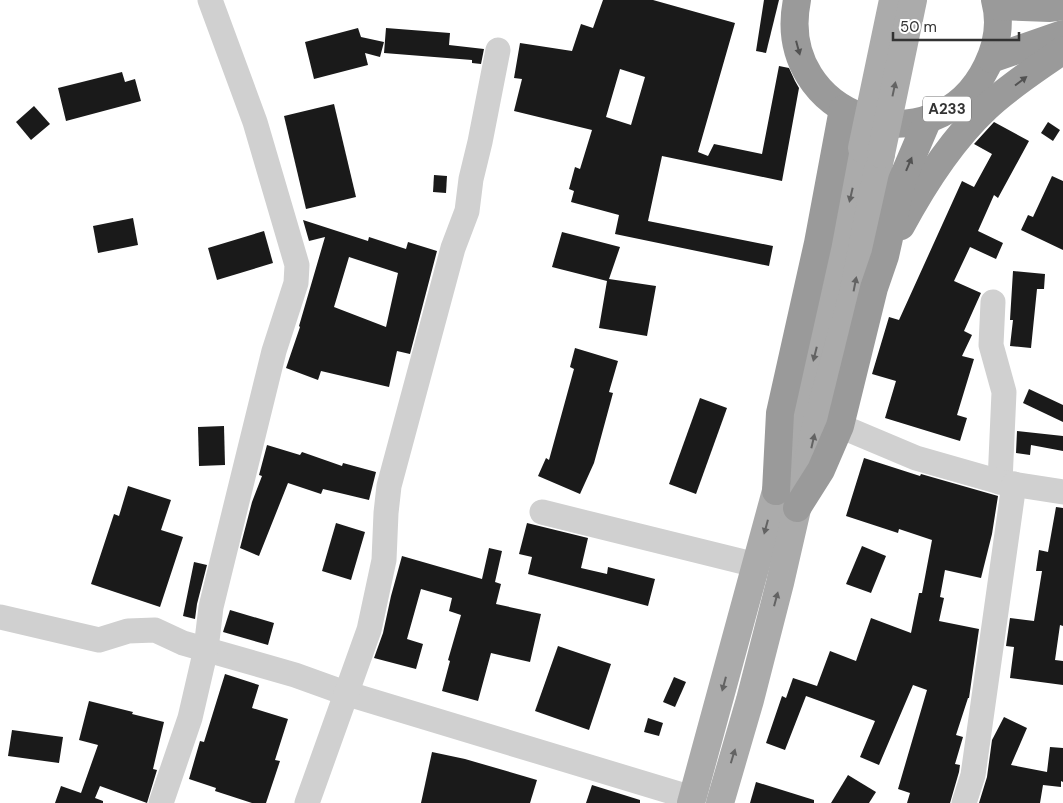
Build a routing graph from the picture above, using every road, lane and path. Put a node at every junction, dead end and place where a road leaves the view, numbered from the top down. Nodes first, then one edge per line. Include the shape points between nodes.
1 (210, 0) edge
2 (797, 0) edge
3 (893, 0) edge
4 (913, 0) edge
5 (996, 3) edge
6 (1063, 6) edge
7 (1063, 34) edge
8 (498, 50) dead end
9 (1063, 50) edge
10 (991, 59) junction
11 (979, 98) junction
12 (843, 109) junction
13 (928, 119) junction
14 (872, 151) junction
15 (885, 256) junction
16 (993, 302) dead end
17 (840, 426) junction
18 (1007, 483) junction
19 (776, 491) junction
20 (1063, 492) edge
21 (798, 508) junction
22 (542, 512) dead end
23 (756, 565) junction
24 (0, 617) edge
25 (206, 649) junction
26 (345, 693) junction
27 (692, 800) edge
28 (161, 803) edge
29 (307, 803) edge
30 (720, 803) edge
31 (964, 803) edge

1 - 25 street via 255,122 297,265 296,283 274,351 213,598
2 -> 12 highway, A233 via 794,20 799,55 816,86
3 - 14 main road, bridge
14 -> 4 main road, bridge
5 - 6 highway, A233 via 1050,8
5 - 10 highway, A233 via 998,24
7 - 10 highway
8 - 26 street via 467,210 453,248 389,486 384,560 369,630
11 -> 9 highway
10 - 11 highway, A233 via 983,75
11 - 13 highway, A233 via 960,101
11 - 15 highway via 916,197
12 - 13 highway, A233 via 876,122 911,123
12 - 19 highway via 818,243 780,413
15 -> 13 highway via 902,180
14 -> 19 main road
21 -> 14 main road via 817,422 852,298
15 - 17 highway
16 - 18 street via 991,345 1004,392
17 - 18 street via 916,458
17 - 21 highway via 822,470
18 - 20 street
18 - 31 street via 973,775
19 -> 23 main road
30 -> 21 main road via 757,673
22 - 23 street
23 -> 27 main road
24 - 25 street via 99,640 128,631 155,630
25 - 26 street
25 - 28 street via 190,718
26 - 27 street
26 - 29 street

